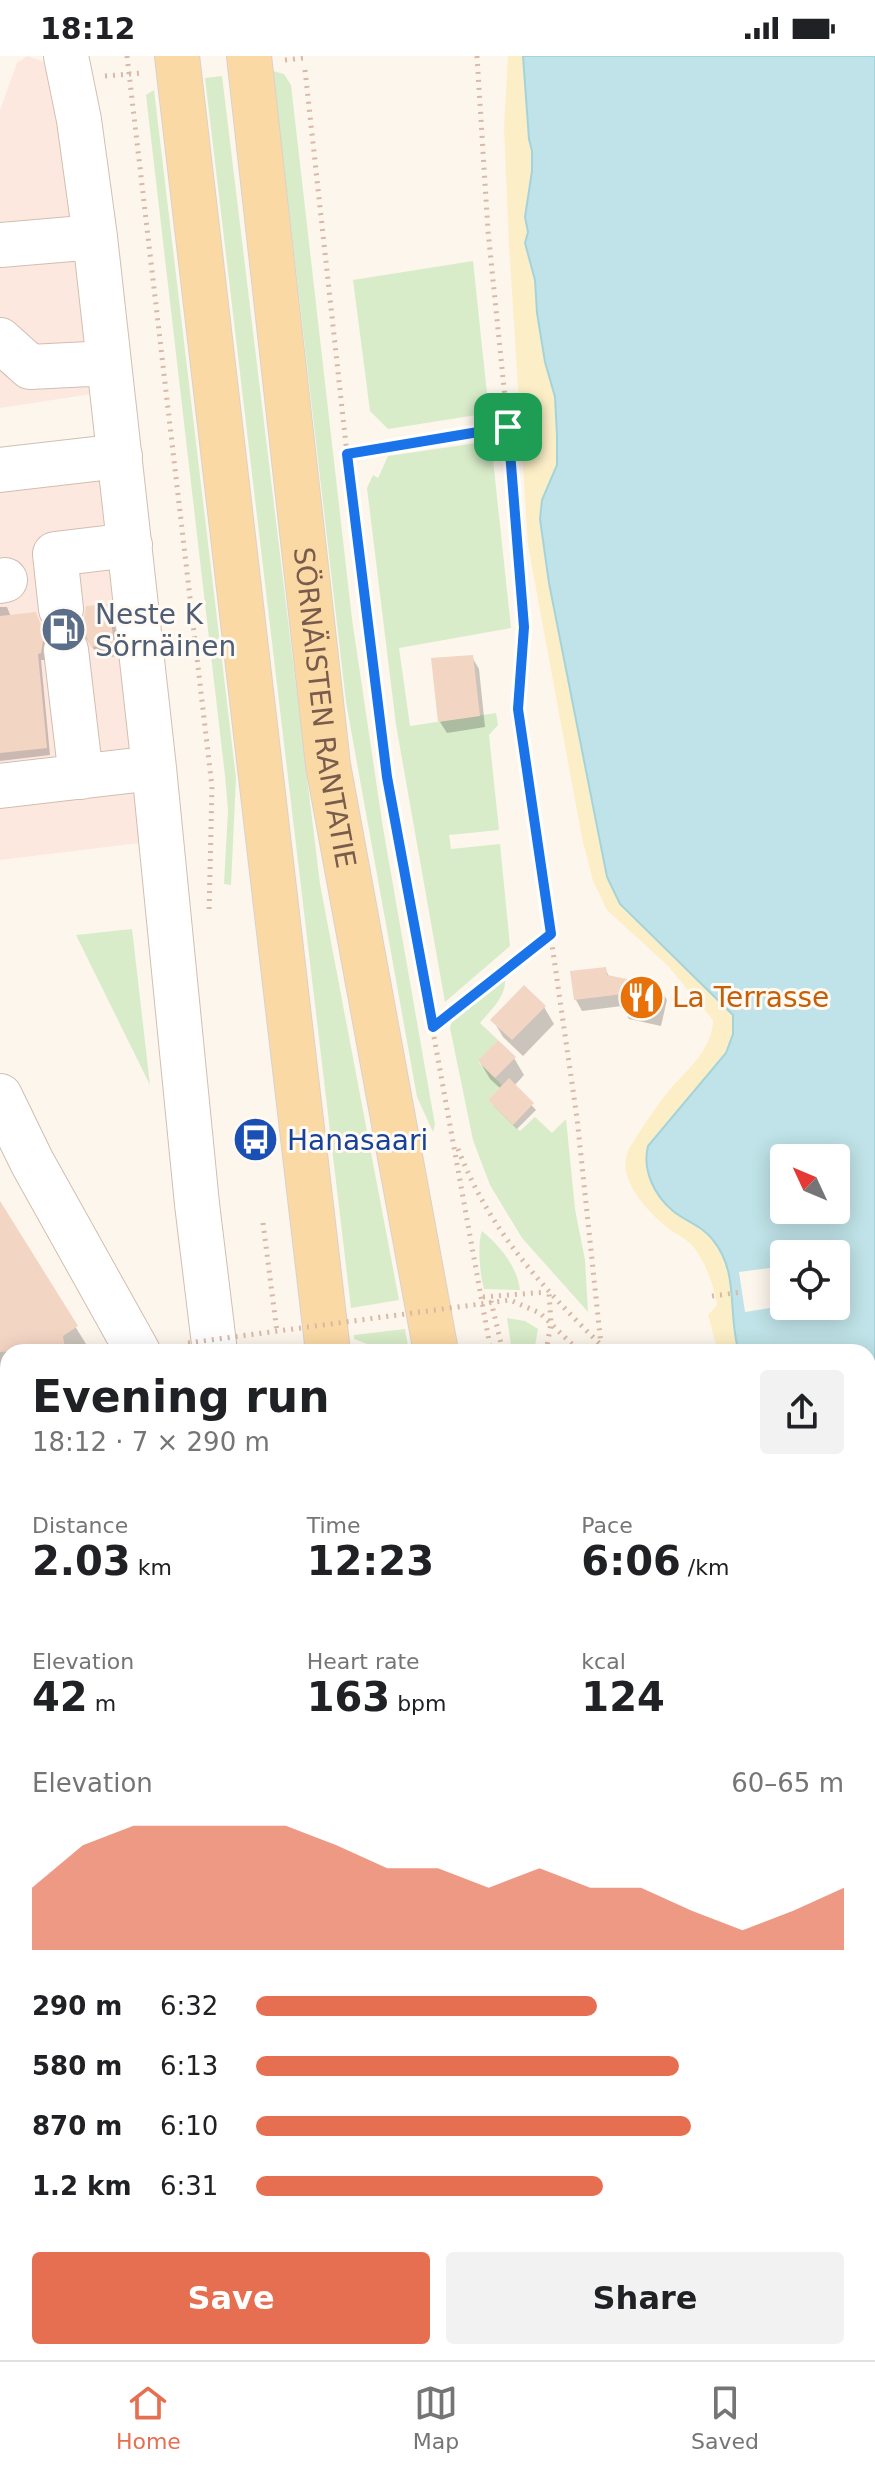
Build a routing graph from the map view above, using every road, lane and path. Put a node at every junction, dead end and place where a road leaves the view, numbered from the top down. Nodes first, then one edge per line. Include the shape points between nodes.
1 (66, 56) edge
2 (127, 56) edge
3 (177, 56) edge
4 (249, 56) edge
5 (477, 56) edge
6 (305, 70) dead end
7 (95, 237) junction
8 (0, 245) edge
9 (0, 340) edge
10 (109, 363) junction
11 (508, 427) junction
12 (347, 454) junction
13 (120, 456) junction
14 (0, 470) edge
15 (130, 545) junction
16 (154, 768) junction
17 (81, 777) junction
18 (0, 786) edge
19 (211, 881) dead end
20 (551, 934) junction
21 (433, 1027) junction
22 (3, 1109) edge
23 (453, 1135) junction
24 (263, 1223) dead end
25 (548, 1291) junction
26 (742, 1292) dead end
27 (712, 1296) dead end
28 (483, 1297) junction
29 (491, 1301) junction
30 (277, 1332) junction
31 (134, 1344) edge
32 (202, 1344) edge
33 (217, 1344) edge
34 (327, 1344) edge
35 (435, 1344) edge
36 (490, 1344) edge
37 (501, 1344) edge
38 (547, 1344) edge
39 (572, 1344) edge
40 (600, 1344) edge
41 (601, 1344) edge

1 - 7 street
2 - 19 path via 212,787
3 - 34 main road
4 - 35 main road, SÖRNÄISTEN RANTATIE via 328,765
5 - 11 path
6 - 12 path
7 - 8 street
7 - 10 street
9 - 10 street via 30,367
10 - 13 street
11 - 12 path
11 - 20 path via 524,627 518,709
12 - 21 path via 387,777
13 - 14 street
13 - 15 street
15 - 16 street
15 - 17 street via 55,554
16 - 17 street
16 - 32 street via 197,1204
17 - 18 street
20 - 21 path
20 - 41 path
21 - 23 path
22 - 31 street
23 - 25 path via 473,1188
23 - 28 path
24 - 30 path
25 - 28 path
25 - 38 path
25 - 40 path
26 - 27 path
28 - 36 path
29 - 30 path, bridge
29 - 37 path
29 - 39 path, bridge via 510,1300 540,1313
30 - 33 path, bridge

